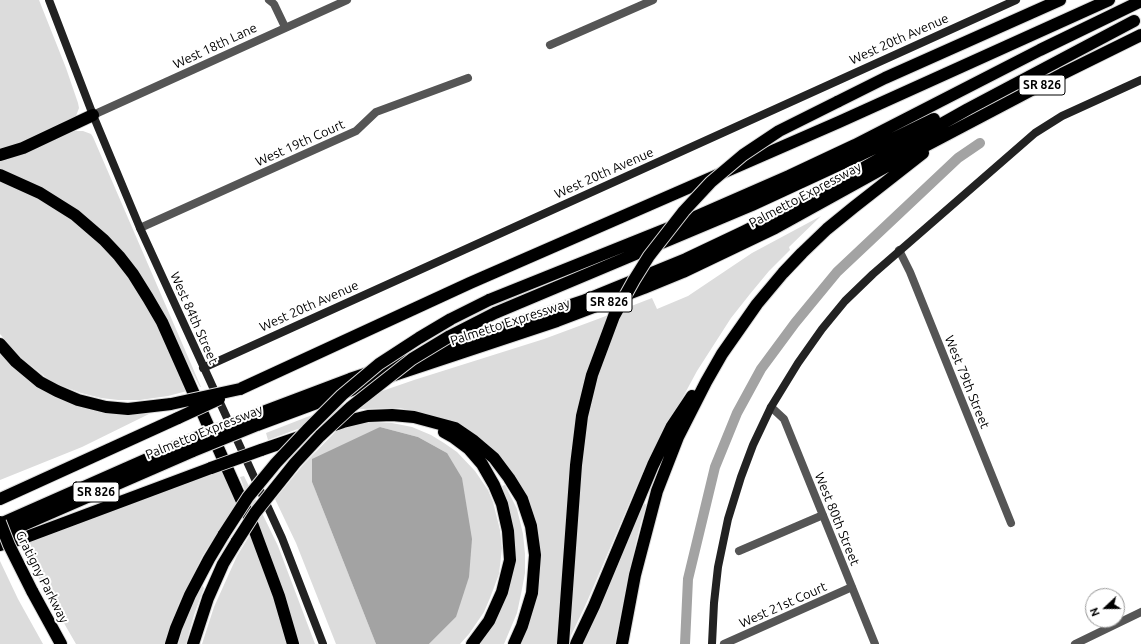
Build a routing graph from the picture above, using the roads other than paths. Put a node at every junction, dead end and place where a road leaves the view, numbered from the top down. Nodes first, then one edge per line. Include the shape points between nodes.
1 (49, 0) edge
2 (269, 0) edge
3 (347, 0) edge
4 (653, 0) edge
5 (1016, 0) edge
6 (1060, 0) edge
7 (1109, 0) edge
8 (1141, 1) edge
9 (1138, 19) edge
10 (285, 27) junction
11 (1141, 35) edge
12 (550, 45) dead end
13 (468, 78) dead end
14 (1141, 80) edge
15 (93, 116) junction
16 (944, 136) junction
17 (0, 155) edge
18 (0, 175) edge
19 (140, 228) junction
20 (899, 250) junction
21 (0, 344) edge
22 (203, 368) junction
23 (712, 370) junction
24 (240, 389) junction
25 (771, 407) junction
26 (414, 417) junction
27 (254, 420) junction
28 (191, 446) junction
29 (0, 499) edge
30 (823, 515) junction
31 (0, 523) edge
32 (1011, 523) dead end
33 (0, 535) edge
34 (0, 545) edge
35 (739, 551) dead end
36 (852, 587) junction
37 (1141, 612) edge
38 (60, 641) edge
39 (171, 644) edge
40 (193, 644) edge
41 (293, 644) edge
42 (323, 644) edge
43 (472, 644) edge
44 (514, 644) edge
45 (563, 644) edge
46 (576, 644) edge
47 (622, 644) edge
48 (712, 644) edge
49 (724, 644) edge
50 (875, 644) edge
51 (1074, 644) edge

1 - 15 street, West 84th Street
2 - 10 street via 274,4
3 - 10 street, West 18th Lane
4 - 12 street
5 - 22 street, West 20th Avenue
6 - 45 highway, bridge via 885,78 779,131 743,155 711,182 684,210 634,280 614,316 592,375 582,416 576,465
7 - 24 highway, Palmetto Expressway / SR 826 via 832,125 470,283
8 - 39 highway, bridge via 789,176 686,221 489,300 451,319 379,364 306,430 248,497 190,595
9 - 27 highway via 968,109 796,205 686,259 584,301 350,379
9 - 40 highway, bridge via 1045,61 926,123 795,186 495,313 412,359 351,406 320,436 255,513 223,564 208,598
10 - 15 street, West 18th Lane
11 - 16 highway, Palmetto Expressway / SR 826
13 - 19 street, West 19th Court via 376,112 356,130
14 - 20 street via 1072,111 1041,129
15 - 17 highway via 23,148
15 - 19 street, West 84th Street
16 - 23 highway via 854,207 802,253 757,304
16 - 27 highway, Palmetto Expressway / SR 826 via 774,228 665,280 563,319
18 - 41 highway via 40,193 75,215 104,240 145,292 162,322 253,526 279,596
19 - 22 street, West 84th Street
20 - 25 street via 858,288 826,324
20 - 32 street, West 79th Street
21 - 24 highway, bridge via 16,362 40,382 78,400 106,407 128,409 171,404
22 - 42 street, West 84th Street via 282,538
23 - 46 highway via 672,426
23 - 47 highway via 678,437 657,491 635,575
24 - 29 highway, Palmetto Expressway / SR 826, bridge
25 - 30 street, West 80th Street via 784,419
25 - 48 street via 746,463 728,519 716,580
26 - 34 highway, bridge via 368,416 343,422
26 - 43 highway via 453,437 469,450 482,464 502,504 508,531 510,560 502,592 489,621
26 - 44 highway via 455,428 474,441 494,458 522,499 531,526 535,555 532,593
27 - 28 highway, Palmetto Expressway / SR 826, bridge
28 - 31 highway
28 - 33 highway, Palmetto Expressway / SR 826
30 - 35 street
30 - 36 street, West 80th Street
31 - 38 highway, Gratigny Parkway, bridge via 32,591
36 - 49 street, West 21st Court
36 - 50 street, West 80th Street
37 - 51 street

